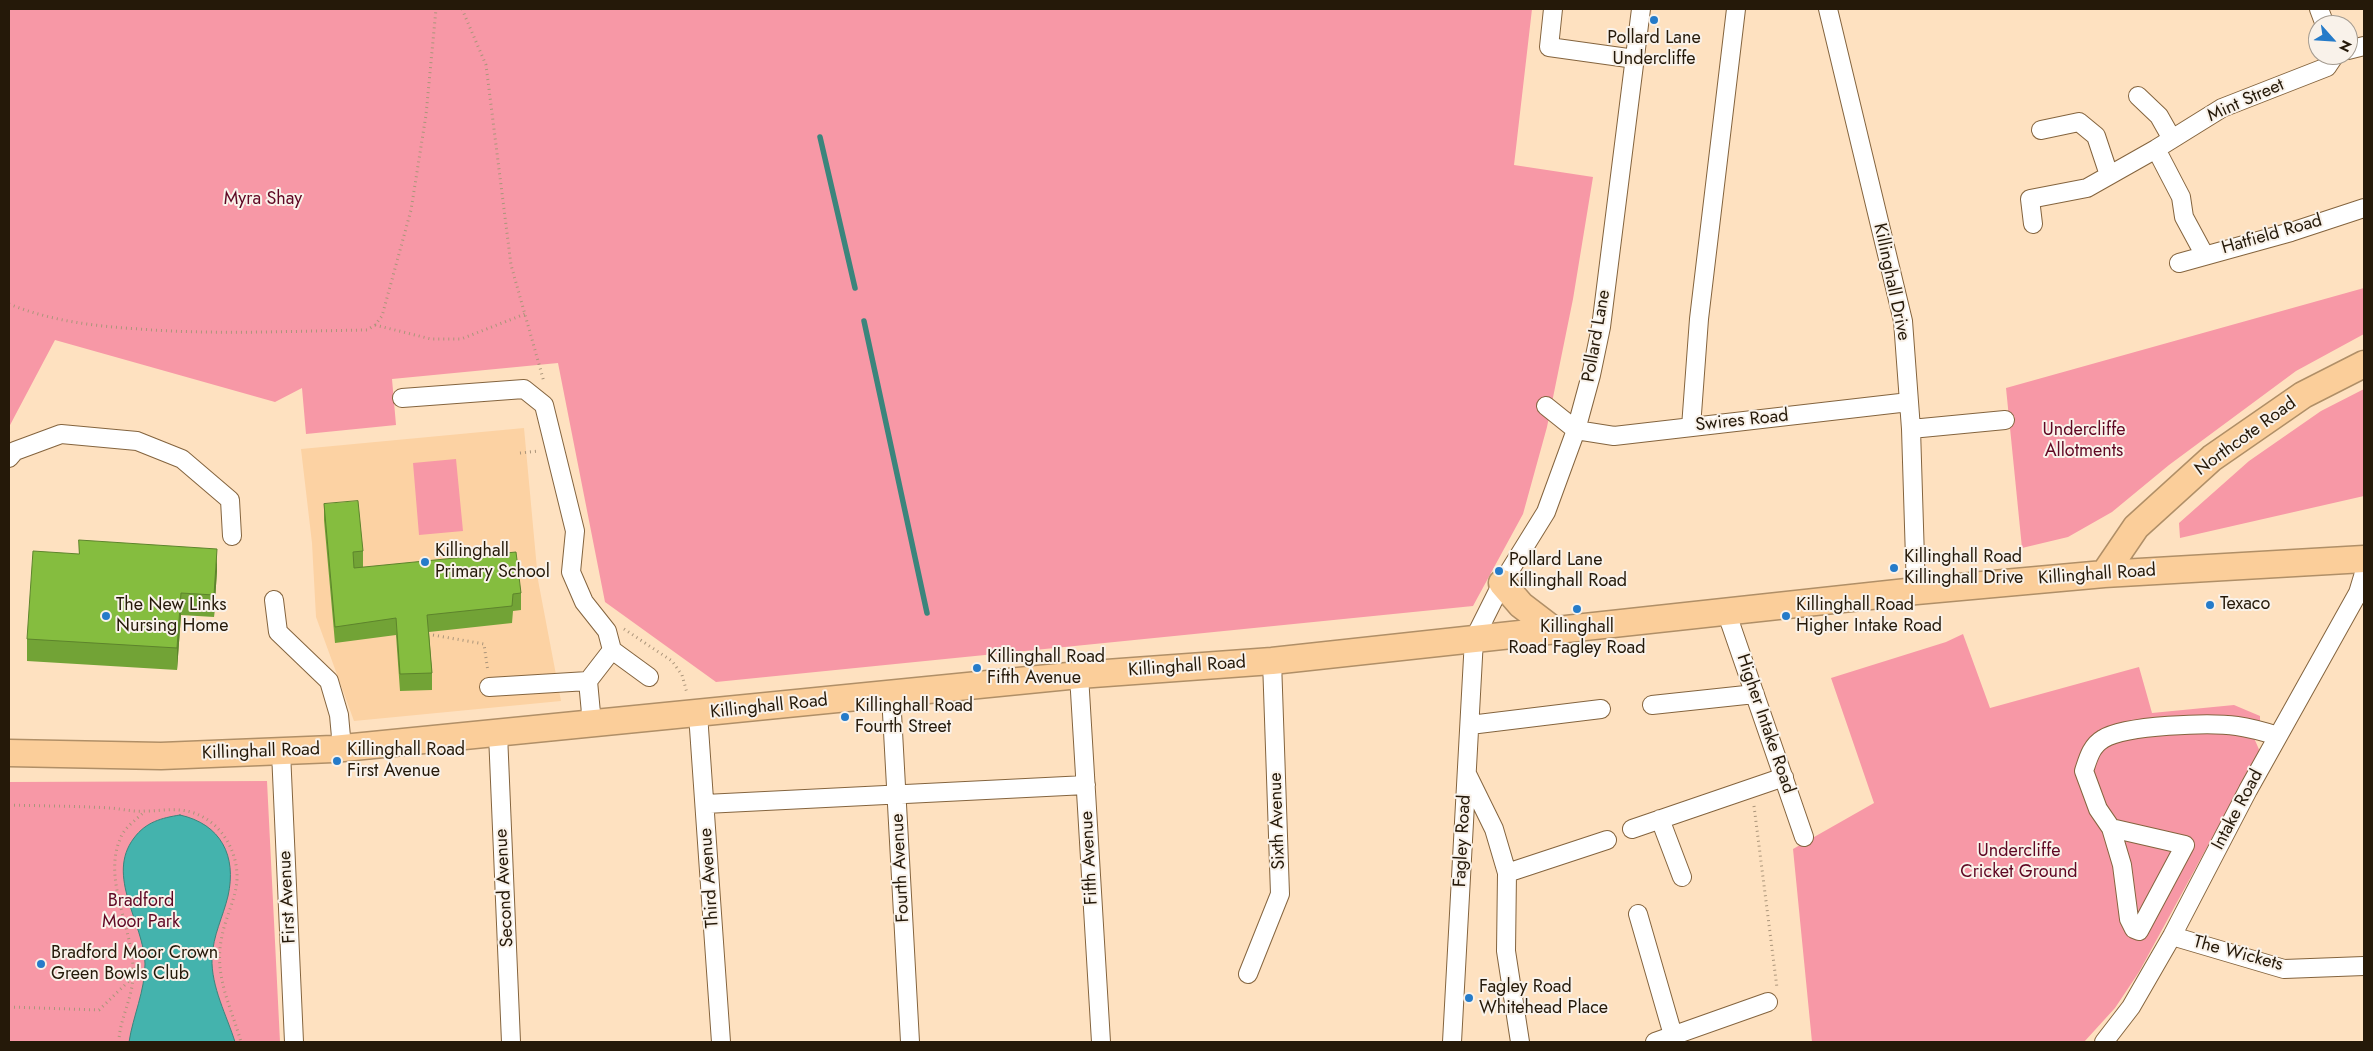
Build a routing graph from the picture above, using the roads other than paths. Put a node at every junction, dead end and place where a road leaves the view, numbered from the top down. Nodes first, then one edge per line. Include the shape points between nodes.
1 (1553, 9) edge
2 (1641, 9) edge
3 (1736, 9) edge
4 (1828, 9) edge
5 (1635, 59) junction
6 (2328, 65) edge
7 (2138, 96) dead end
8 (2041, 130) dead end
9 (2172, 139) junction
10 (2156, 149) junction
11 (2109, 175) junction
12 (2364, 208) edge
13 (2034, 224) dead end
14 (2204, 254) junction
15 (2179, 263) dead end
16 (2364, 364) edge
17 (402, 398) dead end
18 (1909, 402) junction
19 (1546, 406) dead end
20 (2005, 420) dead end
21 (1691, 427) junction
22 (1912, 429) junction
23 (1576, 430) junction
24 (9, 458) edge
25 (232, 536) dead end
26 (2364, 559) edge
27 (2104, 574) junction
28 (2364, 574) edge
29 (1502, 583) junction
30 (1916, 591) junction
31 (274, 600) dead end
32 (1726, 611) junction
33 (1555, 632) junction
34 (1474, 639) junction
35 (612, 650) junction
36 (1272, 661) junction
37 (1079, 675) junction
38 (649, 677) dead end
39 (588, 681) junction
40 (489, 687) dead end
41 (1755, 694) junction
42 (891, 695) junction
43 (1652, 705) dead end
44 (1601, 709) dead end
45 (696, 714) junction
46 (592, 724) junction
47 (1470, 725) junction
48 (498, 734) junction
49 (2278, 736) junction
50 (342, 748) junction
51 (281, 752) junction
52 (9, 753) edge
53 (1467, 774) junction
54 (1784, 777) junction
55 (1086, 785) junction
56 (896, 795) junction
57 (705, 804) junction
58 (1660, 819) junction
59 (2110, 828) junction
60 (1632, 829) dead end
61 (1804, 837) dead end
62 (1607, 840) dead end
63 (1506, 872) junction
64 (1682, 877) dead end
65 (1638, 914) dead end
66 (2172, 936) junction
67 (2364, 966) edge
68 (1248, 974) dead end
69 (1768, 1002) road end
70 (1674, 1039) edge
71 (294, 1042) edge
72 (512, 1042) edge
73 (721, 1042) edge
74 (910, 1042) edge
75 (1101, 1042) edge
76 (1452, 1042) edge
77 (1520, 1042) edge
78 (1655, 1042) edge
79 (2104, 1042) edge

1 - 5 street via 1549,47
2 - 5 street, Pollard Lane
3 - 21 street via 1699,319
4 - 18 street, Killinghall Drive via 1903,322
5 - 23 street, Pollard Lane via 1601,327
6 - 9 street, Mint Street via 2222,108
7 - 9 street via 2159,116
8 - 11 street via 2079,122 2096,136
9 - 10 street, Mint Street
10 - 11 street, Mint Street
10 - 14 street via 2181,197 2184,217
11 - 13 street, Mint Street via 2087,188 2030,199
12 - 14 street, Hatfield Road via 2291,232
14 - 15 street, Hatfield Road
16 - 27 highway, Northcote Road via 2303,395 2212,458 2136,527
17 - 35 street via 524,389 544,405 575,531 571,572 584,602 607,630
18 - 21 street, Swires Road
18 - 22 street, Killinghall Drive
19 - 23 street
20 - 22 street
21 - 23 street, Swires Road via 1614,436
22 - 30 street, Killinghall Drive
23 - 29 street, Pollard Lane via 1546,512
24 - 25 street via 15,451 62,434 137,441 182,459 230,500
26 - 27 highway, Killinghall Road
27 - 30 highway, Killinghall Road
28 - 49 street, Intake Road via 2358,593
29 - 33 highway via 1521,605
29 - 34 street, Pollard Lane
30 - 32 highway, Killinghall Road
31 - 50 street via 278,632 329,681 339,715
32 - 33 highway, Killinghall Road
32 - 41 street, Higher Intake Road
33 - 34 highway, Killinghall Road
34 - 36 highway, Killinghall Road
34 - 47 street, Fagley Road
35 - 38 street
35 - 39 street
36 - 37 highway, Killinghall Road
36 - 68 street, Sixth Avenue via 1280,894
37 - 42 highway, Killinghall Road
37 - 55 street, Fifth Avenue
39 - 40 street
39 - 46 street
41 - 43 street
41 - 54 street, Higher Intake Road
42 - 45 highway, Killinghall Road
42 - 56 street, Fourth Avenue
44 - 47 street
45 - 46 highway, Killinghall Road
45 - 57 street, Third Avenue
46 - 48 highway, Killinghall Road
47 - 53 street, Fagley Road
48 - 50 highway, Killinghall Road
48 - 72 street, Second Avenue
49 - 59 street via 2249,728 2212,724 2120,732 2103,739 2091,750 2084,771 2098,809
49 - 66 street, Intake Road
50 - 51 highway, Killinghall Road
51 - 52 highway, Killinghall Road via 161,756
51 - 71 street, First Avenue
53 - 63 street via 1494,829
53 - 76 street, Fagley Road
54 - 58 street
54 - 61 street, Higher Intake Road
55 - 56 street
55 - 75 street, Fifth Avenue
56 - 57 street
56 - 74 street, Fourth Avenue
57 - 73 street, Third Avenue
58 - 60 street
58 - 64 street
59 - 59 street via 2185,845 2139,931 2129,919 2122,865
62 - 63 street
63 - 77 street via 1506,951
65 - 70 street
66 - 67 street, The Wickets via 2284,969
66 - 79 street, Intake Road via 2131,1007
69 - 70 street
70 - 78 street

